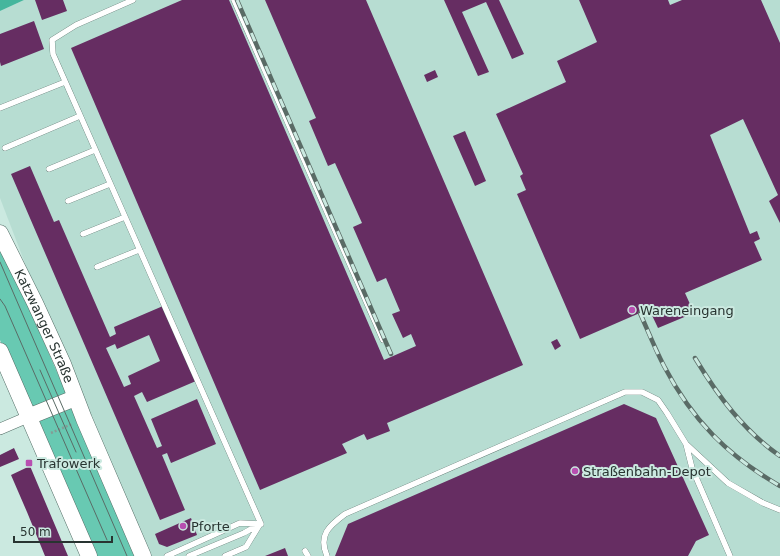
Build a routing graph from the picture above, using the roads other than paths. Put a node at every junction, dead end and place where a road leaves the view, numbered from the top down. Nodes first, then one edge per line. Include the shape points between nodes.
1 (133, 0) edge
2 (234, 0) edge
3 (65, 82) junction
4 (0, 108) edge
5 (80, 116) junction
6 (4, 148) dead end
7 (95, 150) junction
8 (49, 169) dead end
9 (110, 184) junction
10 (68, 201) dead end
11 (125, 217) junction
12 (0, 233) edge
13 (82, 234) dead end
14 (139, 250) junction
15 (97, 267) dead end
16 (383, 340) dead end
17 (0, 351) edge
18 (75, 398) junction
19 (28, 417) junction
20 (0, 429) edge
21 (686, 444) junction
22 (780, 510) edge
23 (261, 524) junction
24 (89, 556) edge
25 (143, 556) edge
26 (167, 556) edge
27 (189, 556) edge
28 (225, 556) edge
29 (327, 556) edge
30 (730, 556) edge

1 - 3 lane via 76,25 52,40 53,54
2 - 16 lane
3 - 4 lane
3 - 5 lane
5 - 6 lane
5 - 7 lane
7 - 8 lane
7 - 9 lane
9 - 10 lane
9 - 11 lane
11 - 13 lane
11 - 14 lane
12 - 18 main road, Katzwanger Straße via 49,334
14 - 15 lane
14 - 23 lane
17 - 19 main road
18 - 19 main road, Katzwanger Straße
18 - 25 main road, Katzwanger Straße
19 - 20 street
19 - 24 main road
21 - 22 lane via 728,483
21 - 29 lane via 658,400 642,392 625,392 345,514 331,524 324,536
21 - 30 lane via 692,468
23 - 26 lane via 240,523
23 - 27 lane
23 - 28 lane via 246,547

